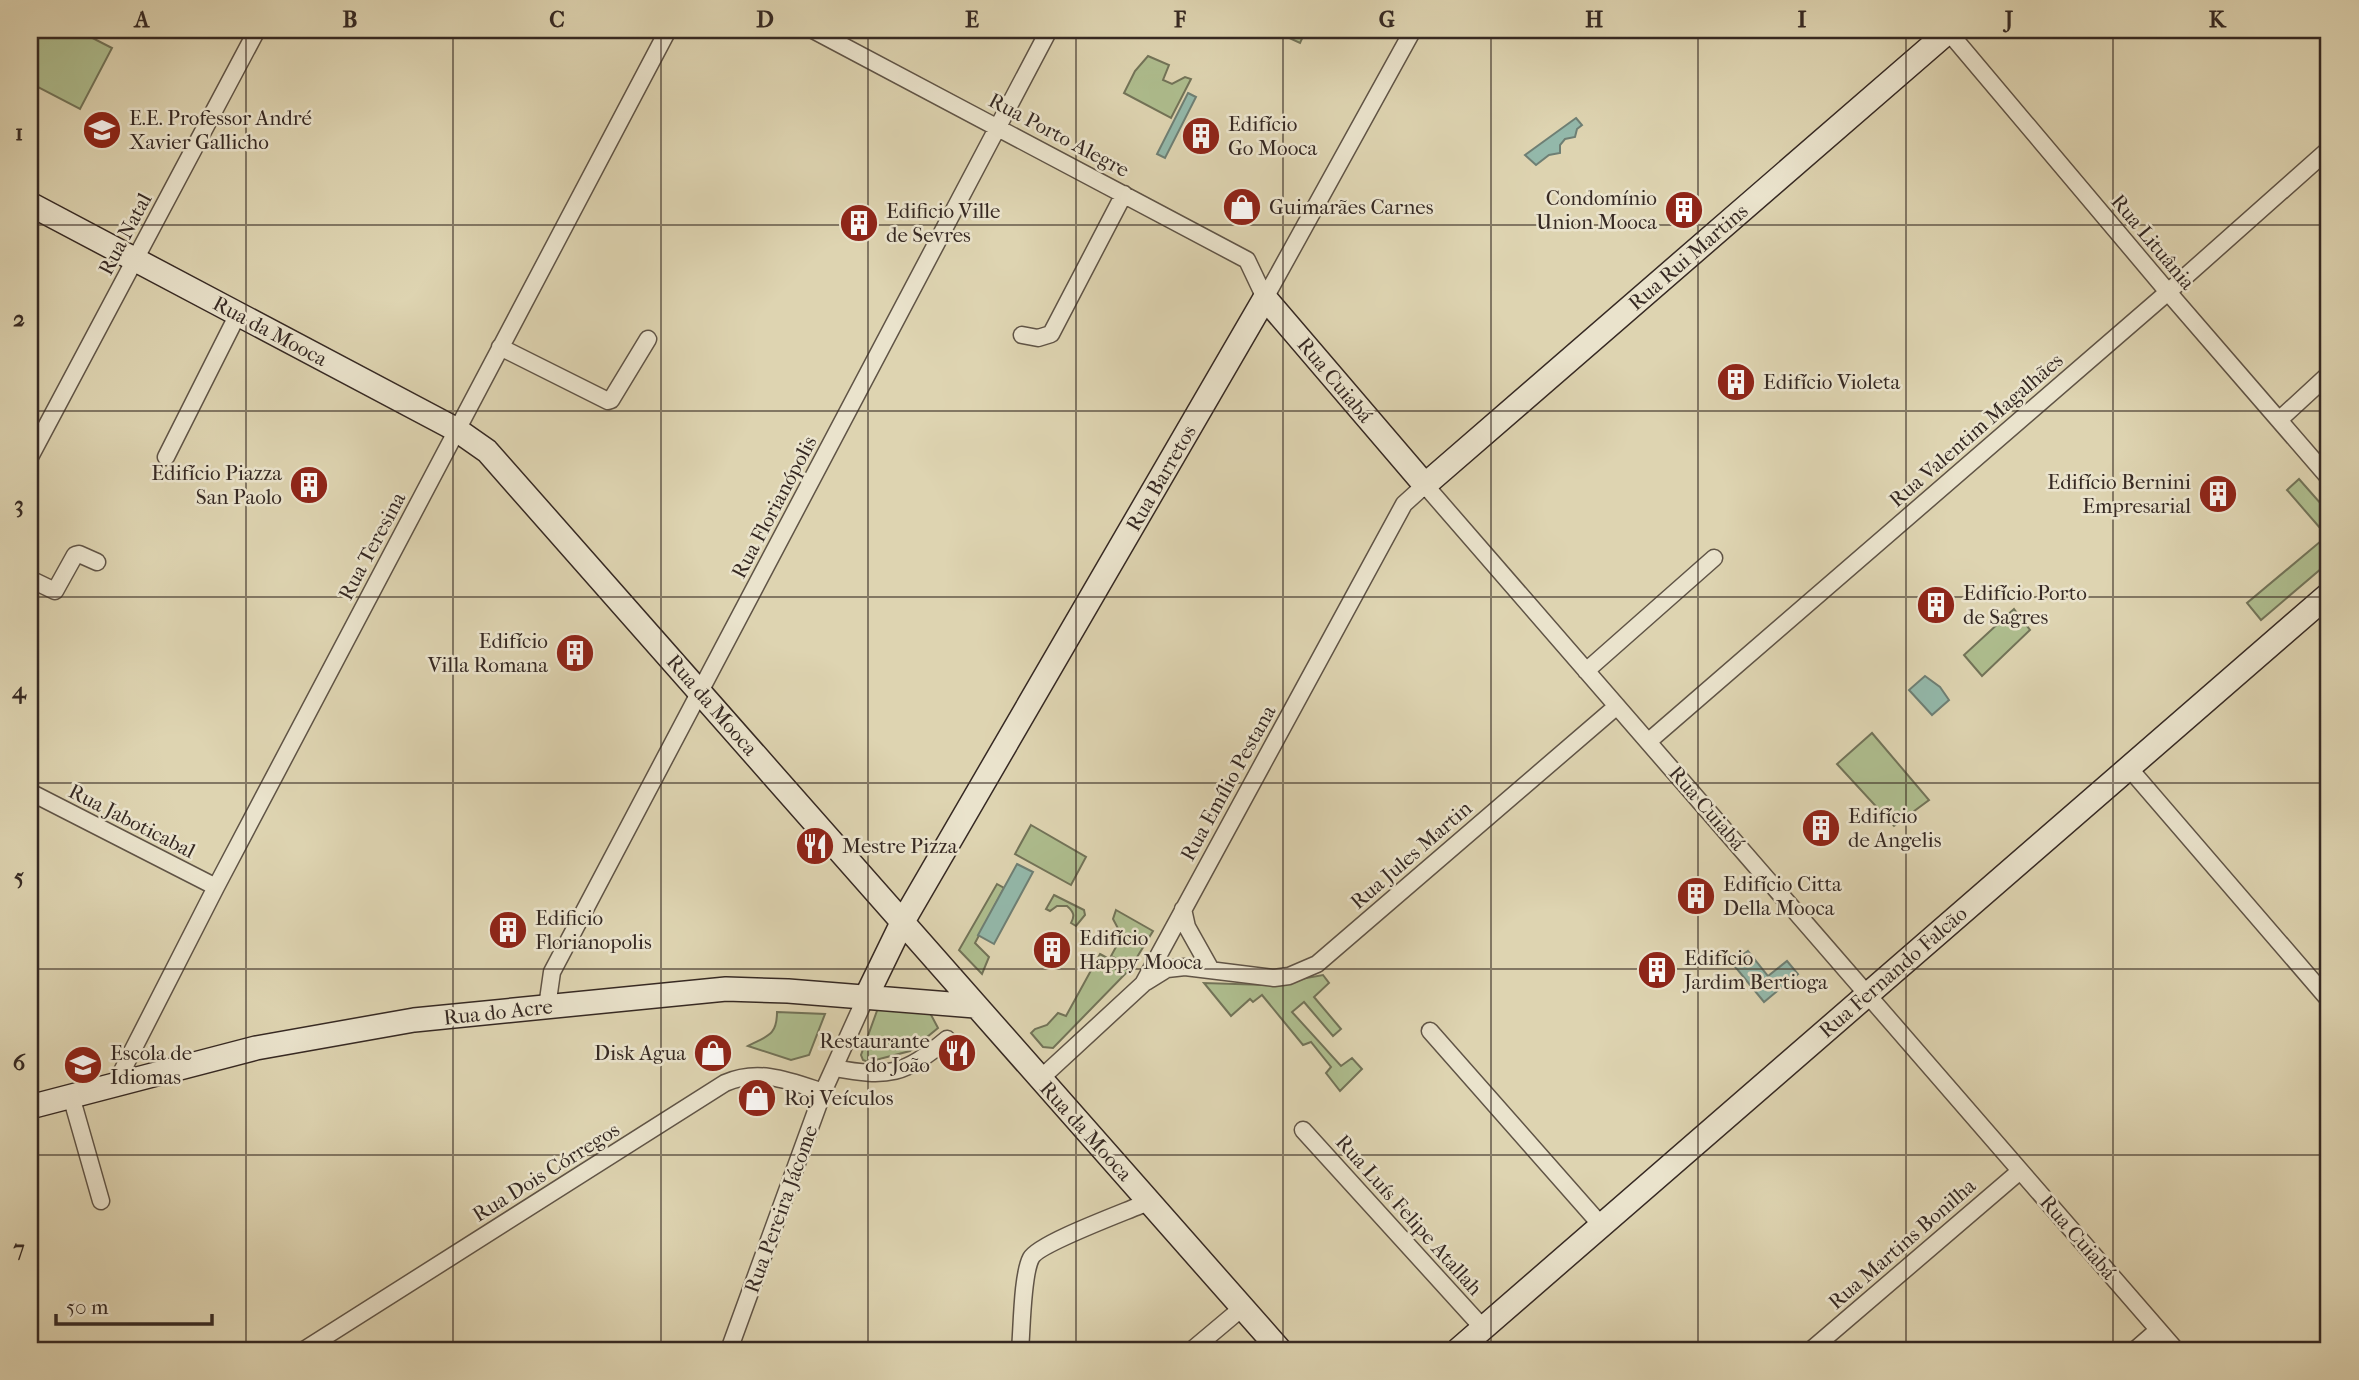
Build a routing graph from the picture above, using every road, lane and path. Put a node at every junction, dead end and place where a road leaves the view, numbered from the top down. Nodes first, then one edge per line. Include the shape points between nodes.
1 (257, 30) edge
2 (668, 30) edge
3 (813, 30) edge
4 (1049, 30) edge
5 (1413, 30) edge
6 (1949, 30) edge
7 (998, 127) junction
8 (2329, 149) edge
9 (1124, 194) junction
10 (30, 204) edge
11 (136, 260) junction
12 (2168, 292) junction
13 (1265, 298) junction
14 (239, 314) junction
15 (1022, 335) dead end
16 (648, 339) dead end
17 (500, 347) junction
18 (2329, 374) edge
19 (2278, 420) junction
20 (457, 430) junction
21 (30, 457) edge
22 (166, 457) dead end
23 (2329, 478) edge
24 (1425, 485) junction
25 (1714, 558) dead end
26 (97, 562) dead end
27 (30, 579) edge
28 (2329, 594) edge
29 (1586, 671) junction
30 (700, 691) junction
31 (1617, 706) junction
32 (1649, 741) junction
33 (2129, 768) junction
34 (30, 792) edge
35 (216, 887) junction
36 (1182, 909) junction
37 (902, 923) junction
38 (1210, 968) junction
39 (1143, 984) junction
40 (1867, 994) junction
41 (866, 997) junction
42 (2329, 1000) edge
43 (975, 1006) junction
44 (547, 1007) junction
45 (1430, 1031) dead end
46 (947, 1039) dead end
47 (834, 1068) junction
48 (1040, 1079) junction
49 (116, 1083) junction
50 (823, 1092) junction
51 (71, 1096) junction
52 (30, 1107) edge
53 (1303, 1130) dead end
54 (2020, 1171) junction
55 (101, 1201) dead end
56 (1148, 1202) junction
57 (1601, 1225) junction
58 (1242, 1308) junction
59 (1483, 1328) junction
60 (2158, 1330) junction
61 (303, 1350) edge
62 (729, 1350) edge
63 (1020, 1350) edge
64 (1192, 1350) edge
65 (1280, 1350) edge
66 (1458, 1350) edge
67 (1811, 1350) edge
68 (2135, 1350) edge
69 (2176, 1350) edge

1 - 11 street, Rua Natal
2 - 17 street, Rua Teresina
3 - 7 street, Rua Porto Alegre
4 - 7 street, Rua Florianópolis
5 - 13 street, Rua Barretos
6 - 12 street, Rua Lituânia
6 - 24 main road, Rua Rui Martins
7 - 9 street, Rua Porto Alegre
7 - 30 street, Rua Florianópolis
8 - 12 street, Rua Valentim Magalhães
9 - 13 street, Rua Porto Alegre via 1247,260
9 - 15 street via 1051,334 1038,338
10 - 11 main road, Rua da Mooca
11 - 14 main road, Rua da Mooca
11 - 21 street, Rua Natal
12 - 19 street, Rua Lituânia
12 - 32 street, Rua Valentim Magalhães
13 - 24 main road, Rua Cuiabá
13 - 37 main road, Rua Barretos
14 - 20 main road, Rua da Mooca
14 - 22 street
16 - 17 street via 608,401
17 - 20 street, Rua Teresina
18 - 19 street
19 - 23 street, Rua Lituânia
20 - 30 main road, Rua da Mooca via 494,457
20 - 35 street, Rua Teresina
24 - 29 street, Rua Cuiabá
24 - 36 street, Rua Emílio Pestana via 1404,504
25 - 29 street
26 - 27 street via 75,555 55,591
28 - 33 main road, Rua Fernando Falcão
29 - 31 street, Rua Cuiabá
30 - 37 main road, Rua da Mooca
30 - 44 street, Rua Florianópolis via 552,972
31 - 32 street, Rua Cuiabá
31 - 38 street, Rua Jules Martin via 1317,964 1273,978
32 - 40 street, Rua Cuiabá
33 - 40 main road, Rua Fernando Falcão
33 - 42 street
34 - 35 street, Rua Jaboticabal
35 - 49 street, Rua Teresina
36 - 38 street
36 - 39 street, Rua Emílio Pestana
37 - 41 main road, Rua Pereira Jácome
37 - 43 main road, Rua da Mooca
38 - 39 street, Rua Jules Martin via 1167,969
39 - 48 street, Rua Emílio Pestana
40 - 54 street, Rua Cuiabá
40 - 57 main road, Rua Fernando Falcão
41 - 43 main road, Rua do Acre
41 - 44 main road, Rua do Acre via 726,989
41 - 47 street, Rua Pereira Jácome
43 - 48 main road, Rua da Mooca
44 - 49 main road, Rua do Acre via 382,1024 256,1048
45 - 57 street
46 - 47 street via 921,1061 895,1072 868,1074
47 - 50 street, Rua Pereira Jácome
48 - 56 main road, Rua da Mooca
49 - 51 main road, Rua do Acre
50 - 61 street, Rua Dois Córregos via 773,1076 739,1077 725,1083
50 - 62 street, Rua Pereira Jácome
51 - 52 main road, Rua do Acre
51 - 55 street
53 - 59 street, Rua Luís Felipe Atallah
54 - 60 street, Rua Cuiabá
54 - 67 street, Rua Martins Bonilha
56 - 58 main road, Rua da Mooca
56 - 63 street via 1032,1255
57 - 59 main road, Rua Fernando Falcão
58 - 64 street
58 - 65 main road, Rua da Mooca
59 - 66 main road, Rua Fernando Falcão
60 - 68 street
60 - 69 street, Rua Cuiabá

